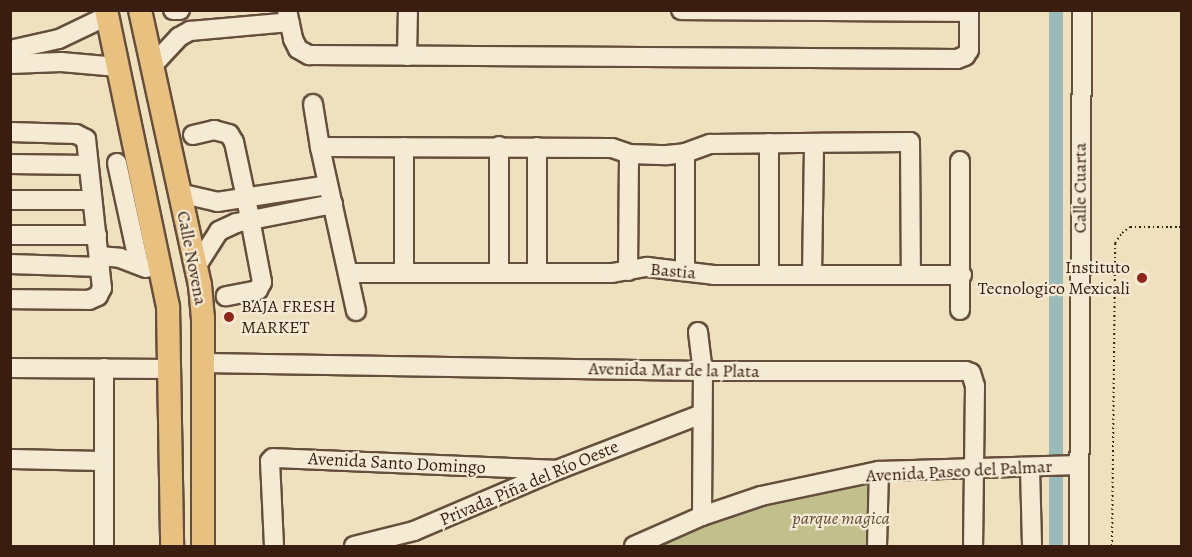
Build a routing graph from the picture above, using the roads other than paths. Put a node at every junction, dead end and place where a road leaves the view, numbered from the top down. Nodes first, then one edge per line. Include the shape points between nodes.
1 (140, 10) edge
2 (173, 10) edge
3 (180, 10) edge
4 (408, 10) edge
5 (681, 10) edge
6 (1082, 10) edge
7 (969, 11) edge
8 (106, 13) edge
9 (289, 16) edge
10 (210, 19) edge
11 (10, 50) edge
12 (35, 54) junction
13 (407, 56) junction
14 (10, 64) edge
15 (152, 66) junction
16 (118, 67) junction
17 (313, 104) dead end
18 (10, 132) edge
19 (193, 135) dead end
20 (134, 142) junction
21 (769, 143) junction
22 (814, 143) junction
23 (499, 146) junction
24 (320, 147) junction
25 (404, 147) junction
26 (537, 147) junction
27 (685, 153) junction
28 (629, 154) junction
29 (960, 161) dead end
30 (117, 163) junction
31 (10, 164) edge
32 (89, 172) junction
33 (328, 185) junction
34 (179, 193) junction
35 (246, 198) junction
36 (10, 200) edge
37 (92, 200) junction
38 (333, 204) junction
39 (250, 220) junction
40 (10, 235) edge
41 (97, 235) junction
42 (99, 261) junction
43 (10, 264) edge
44 (139, 265) junction
45 (195, 267) junction
46 (628, 271) junction
47 (685, 271) junction
48 (349, 273) junction
49 (404, 273) junction
50 (499, 273) junction
51 (537, 273) junction
52 (162, 275) junction
53 (769, 275) junction
54 (812, 275) junction
55 (911, 275) junction
56 (962, 275) junction
57 (226, 297) dead end
58 (10, 299) edge
59 (960, 310) dead end
60 (356, 311) dead end
61 (698, 332) dead end
62 (203, 363) junction
63 (10, 368) edge
64 (104, 368) junction
65 (170, 369) junction
66 (703, 371) junction
67 (702, 414) junction
68 (10, 459) edge
69 (103, 460) junction
70 (1073, 466) junction
71 (972, 468) junction
72 (1034, 468) junction
73 (556, 470) junction
74 (879, 471) junction
75 (702, 516) junction
76 (417, 539) edge
77 (104, 546) edge
78 (172, 546) edge
79 (203, 546) edge
80 (274, 546) edge
81 (354, 546) edge
82 (634, 546) edge
83 (877, 546) edge
84 (973, 546) edge
85 (1032, 546) edge
86 (1078, 546) edge

1 - 15 main road, Calle Novena
2 - 3 street
4 - 13 street
5 - 7 street
6 - 70 street, Calle Cuarta
7 - 13 street via 969,50 957,59
8 - 12 street
8 - 16 main road, Calle Novena
9 - 10 street
9 - 13 street via 298,49 309,55
10 - 15 street via 179,38
11 - 12 street
12 - 14 street
12 - 16 street
15 - 34 main road, Calle Novena
16 - 20 main road, Calle Novena
17 - 24 street
18 - 32 street via 82,135 88,144
19 - 35 street via 214,130 230,134
20 - 30 street
20 - 52 main road, Calle Novena
21 - 22 street
21 - 27 street via 710,144
21 - 53 street
22 - 54 street
22 - 55 street via 910,142
23 - 25 street
23 - 26 street
23 - 50 street
24 - 25 street
24 - 33 street
25 - 49 street
26 - 28 street via 612,148
26 - 51 street
27 - 28 street
27 - 47 street
28 - 46 street
29 - 56 street
30 - 32 street via 105,176
30 - 44 street
31 - 32 street
32 - 37 street
33 - 35 street
33 - 38 street
34 - 35 street via 217,202
34 - 45 main road, Calle Novena
35 - 39 street
36 - 37 street
37 - 41 street
38 - 39 street
38 - 48 street
39 - 45 street via 219,231
39 - 57 street via 262,282 258,290
40 - 41 street
41 - 42 street
42 - 43 street
42 - 44 street via 120,258
42 - 58 street via 102,288 98,297
44 - 52 street
45 - 62 main road, Calle Novena via 203,318
46 - 47 street, Bastia via 647,267
46 - 51 street, Bastia
47 - 53 street, Bastia
48 - 49 street, Bastia
48 - 60 street
49 - 50 street, Bastia
50 - 51 street, Bastia
52 - 65 main road, Calle Novena via 168,307
53 - 54 street, Bastia
54 - 55 street, Bastia
55 - 56 street, Bastia
56 - 59 street
61 - 66 street
62 - 66 street, Avenida Mar de la Plata
62 - 79 main road, Calle Novena
63 - 64 street
64 - 65 street
64 - 69 street
65 - 78 main road, Calle Novena
66 - 67 street
66 - 71 street, Avenida Mar de la Plata via 966,371 971,373 975,386
67 - 73 street, Privada Piña del Río Oeste
67 - 75 street
68 - 69 street
69 - 77 street
70 - 72 street, Avenida Paseo del Palmar
70 - 86 street, Calle Cuarta
71 - 72 street, Avenida Paseo del Palmar
71 - 74 street, Avenida Paseo del Palmar
71 - 84 street, Avenida Mar de la Plata
72 - 85 street
73 - 76 street, Privada Piña del Río Oeste
73 - 80 street, Avenida Santo Domingo via 273,458 270,461
74 - 75 street, Avenida Paseo del Palmar via 761,496
74 - 83 street
75 - 82 street, Avenida Paseo del Palmar
76 - 81 street, Privada Piña del Río Oeste

